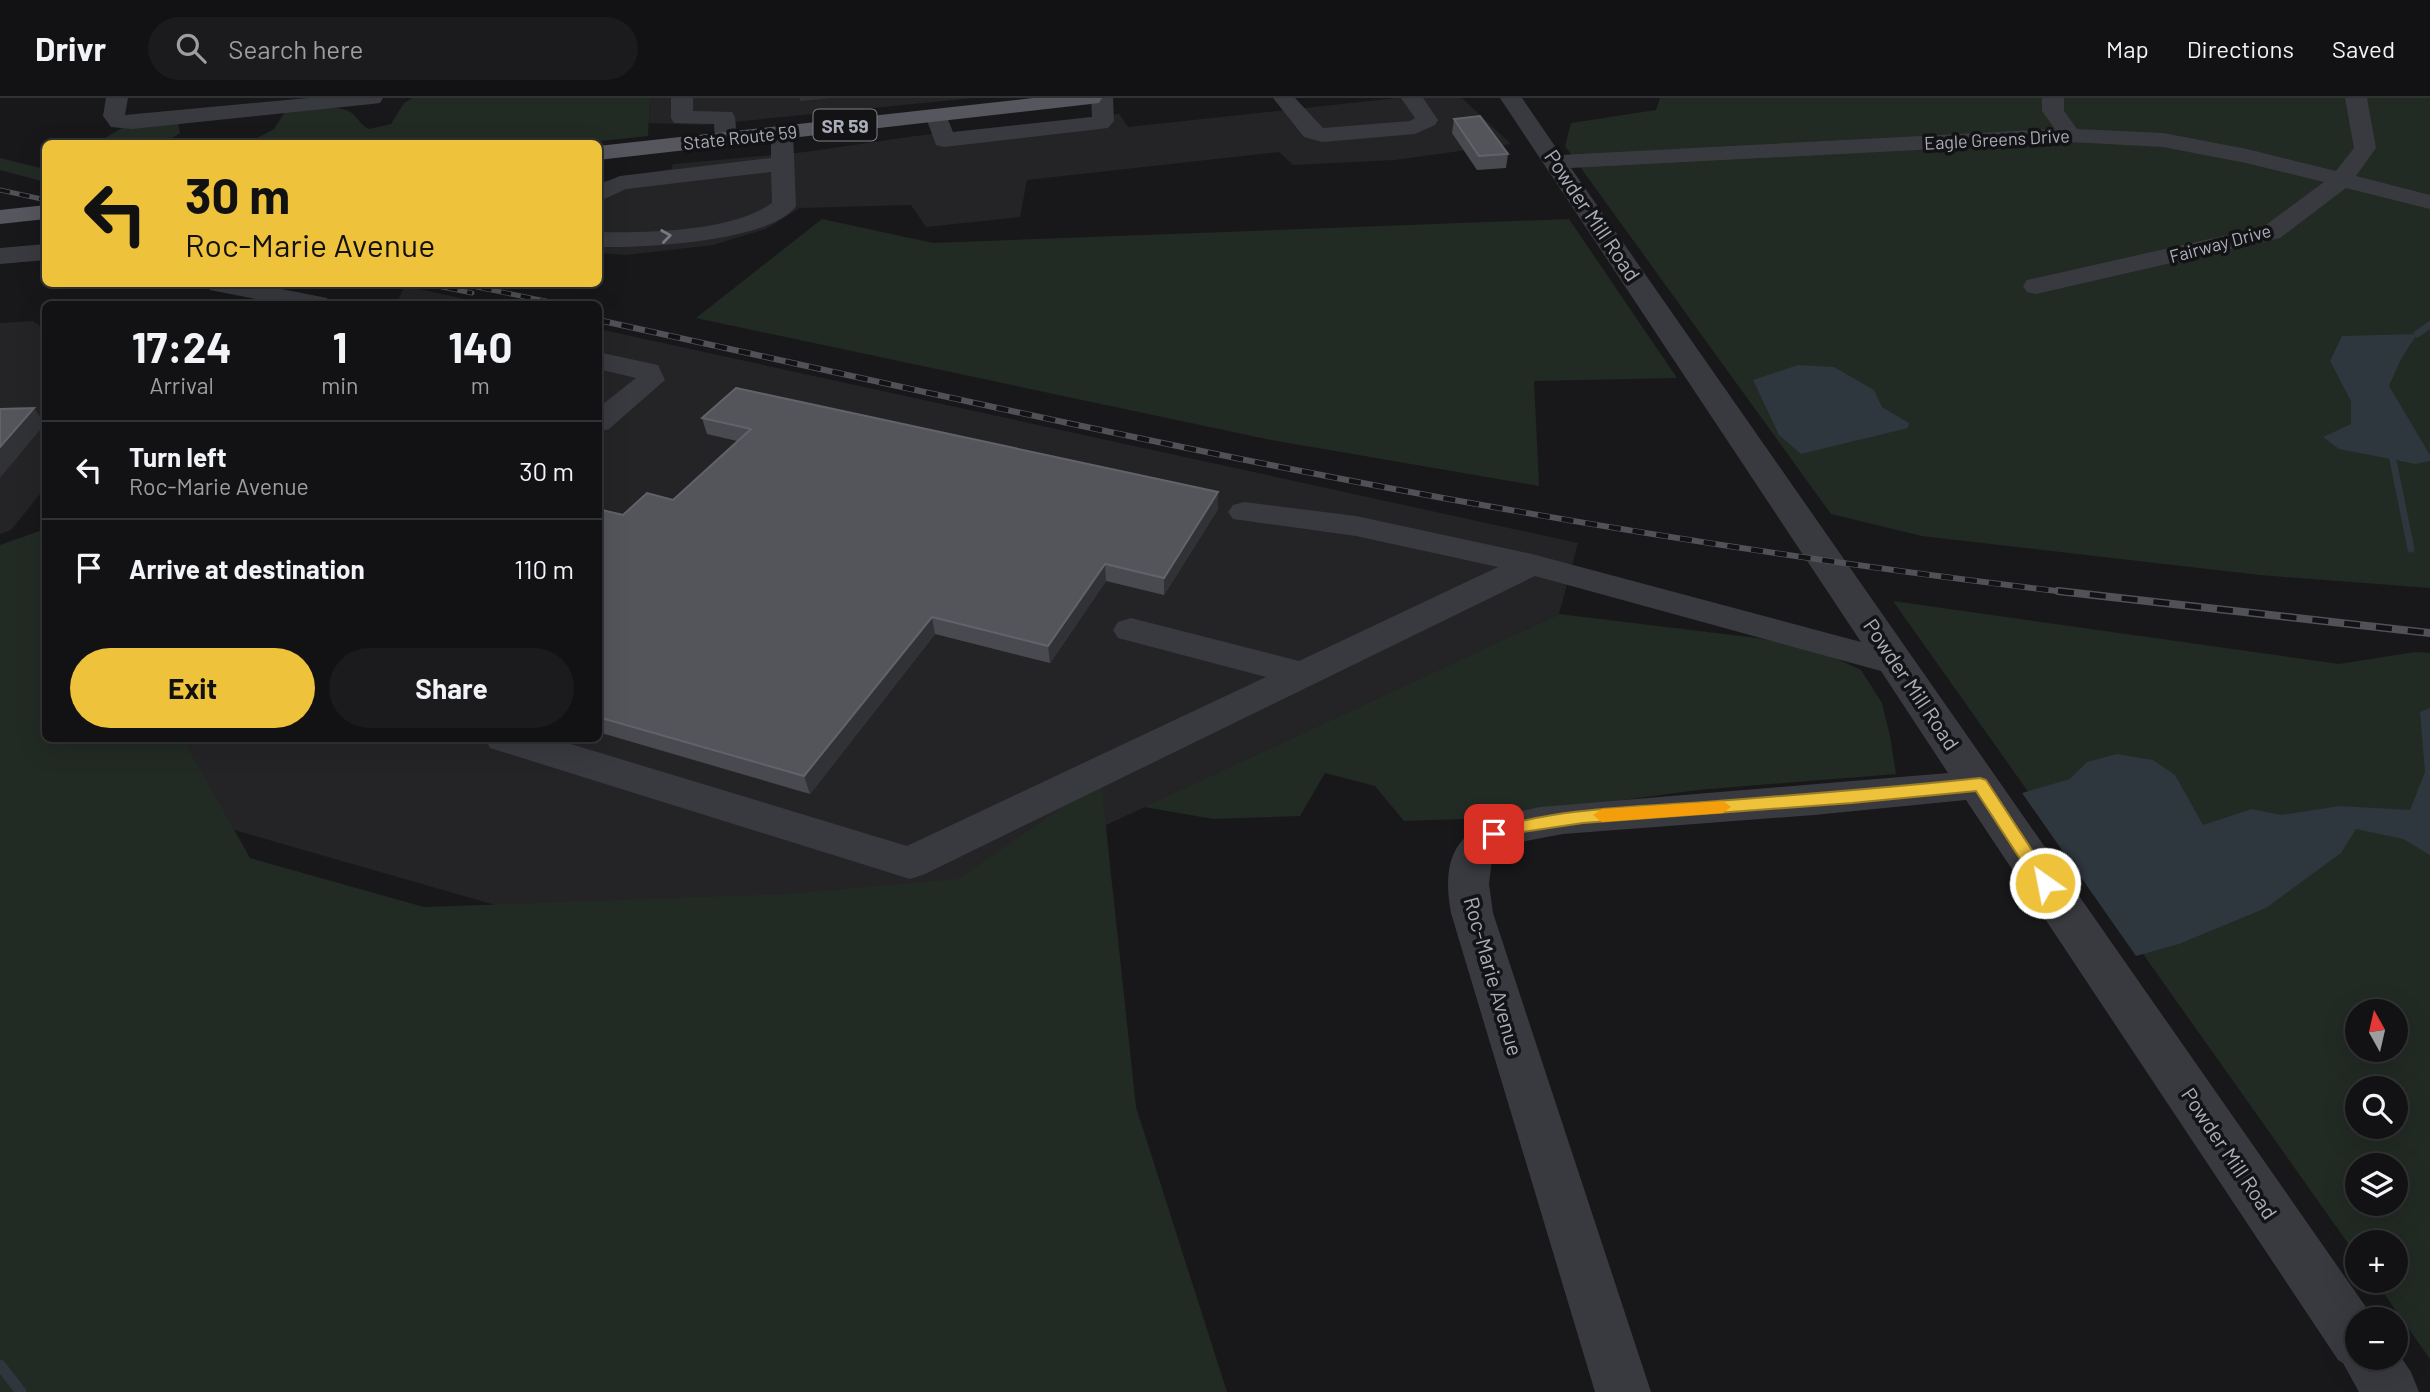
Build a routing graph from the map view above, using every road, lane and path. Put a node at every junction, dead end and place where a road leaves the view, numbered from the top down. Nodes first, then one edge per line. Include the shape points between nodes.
1 (117, 98) edge
2 (372, 98) edge
3 (682, 98) edge
4 (1091, 98) edge
5 (1102, 98) edge
6 (1284, 98) edge
7 (1412, 98) edge
8 (1511, 98) edge
9 (2053, 98) edge
10 (2356, 98) edge
11 (1060, 100) edge
12 (1000, 108) junction
13 (936, 115) junction
14 (782, 132) junction
15 (1010, 132) junction
16 (2070, 135) junction
17 (726, 139) junction
18 (688, 143) junction
19 (602, 153) edge
20 (1557, 162) junction
21 (782, 164) junction
22 (689, 174) junction
23 (2342, 180) junction
24 (602, 193) edge
25 (2430, 202) edge
26 (42, 212) edge
27 (0, 217) edge
28 (602, 239) edge
29 (42, 252) edge
30 (0, 256) edge
31 (2036, 286) dead end
32 (234, 287) edge
33 (303, 301) edge
34 (602, 363) edge
35 (602, 420) edge
36 (1244, 512) dead end
37 (1532, 564) junction
38 (1130, 630) dead end
39 (1898, 664) junction
40 (1302, 674) junction
41 (517, 742) edge
42 (1980, 784) junction
43 (2345, 1323) edge
44 (2377, 1370) edge
45 (1623, 1392) edge
46 (2392, 1392) edge

1 - 2 street via 114,116 118,122
3 - 17 street via 682,118 724,117
4 - 11 main road, State Route 59 / SR 59
5 - 15 street via 1100,123
6 - 7 street via 1312,132 1322,135 1415,127 1427,116
8 - 20 street, Powder Mill Road
9 - 16 street via 2053,111
10 - 23 street, Fairway Drive via 2365,148
11 - 12 main road, State Route 59 / SR 59
12 - 13 main road, State Route 59 / SR 59
12 - 15 street
13 - 14 main road, State Route 59 / SR 59
13 - 15 street via 944,140
14 - 17 main road, State Route 59 / SR 59
14 - 21 street
16 - 20 street, Eagle Greens Drive
16 - 23 street, Eagle Greens Drive via 2163,140
17 - 18 main road, State Route 59 / SR 59
18 - 19 main road, State Route 59 / SR 59
18 - 22 street
20 - 39 street, Powder Mill Road
21 - 22 street
28 -> 21 street via 639,240 769,218 784,206
22 - 24 street via 620,183
23 - 25 street, Eagle Greens Drive
23 - 31 street, Fairway Drive via 2271,233
26 - 27 main road
29 - 30 street
32 - 33 street
34 - 35 street via 649,371 651,380
36 - 37 street via 1356,526
37 - 39 street
37 - 40 street
38 - 40 street
39 - 42 street, Powder Mill Road
40 - 41 street via 910,863
42 - 43 street, Powder Mill Road
42 - 45 street, Roc-Marie Avenue via 1583,817 1494,834 1476,850 1467,879 1472,914
44 - 46 street

